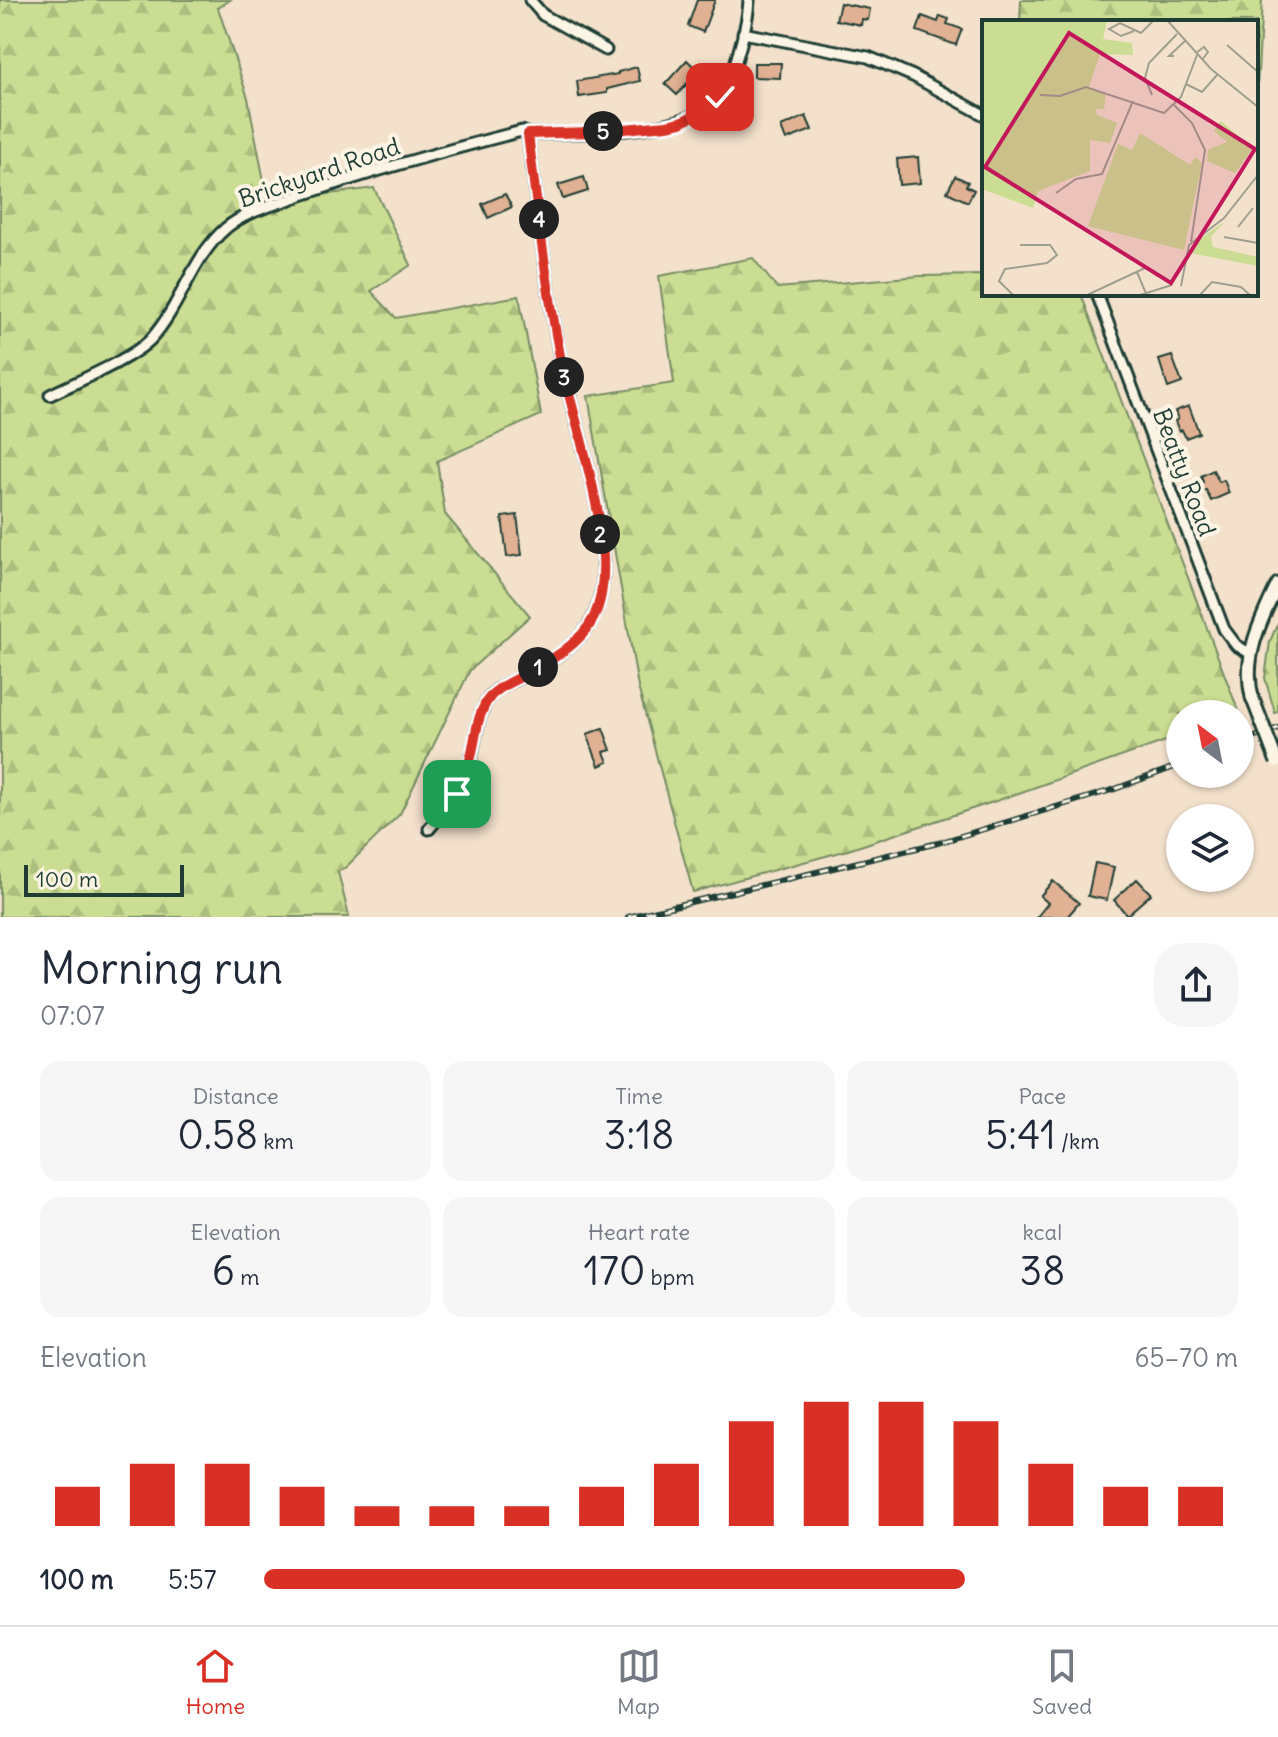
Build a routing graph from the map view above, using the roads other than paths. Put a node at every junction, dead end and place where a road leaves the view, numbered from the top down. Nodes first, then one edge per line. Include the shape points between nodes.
1 (530, 0) edge
2 (749, 0) edge
3 (743, 33) junction
4 (606, 50) dead end
5 (982, 114) edge
6 (528, 134) junction
7 (1098, 296) edge
8 (50, 395) dead end
9 (1278, 584) edge
10 (1251, 654) junction
11 (1278, 764) edge
12 (429, 829) dead end

1 - 4 street via 543,15
2 - 3 street, Brickyard Road
3 - 5 street via 883,63
3 - 6 street, Brickyard Road via 720,97 687,119 654,127
6 - 8 street, Brickyard Road via 522,131 395,165 237,220 207,250 146,343
6 - 12 street via 561,360 599,519 601,594 584,632 554,658 488,699 462,782
7 - 10 street, Beatty Road via 1224,629
9 - 10 street
10 - 11 street, bridge via 1252,697

